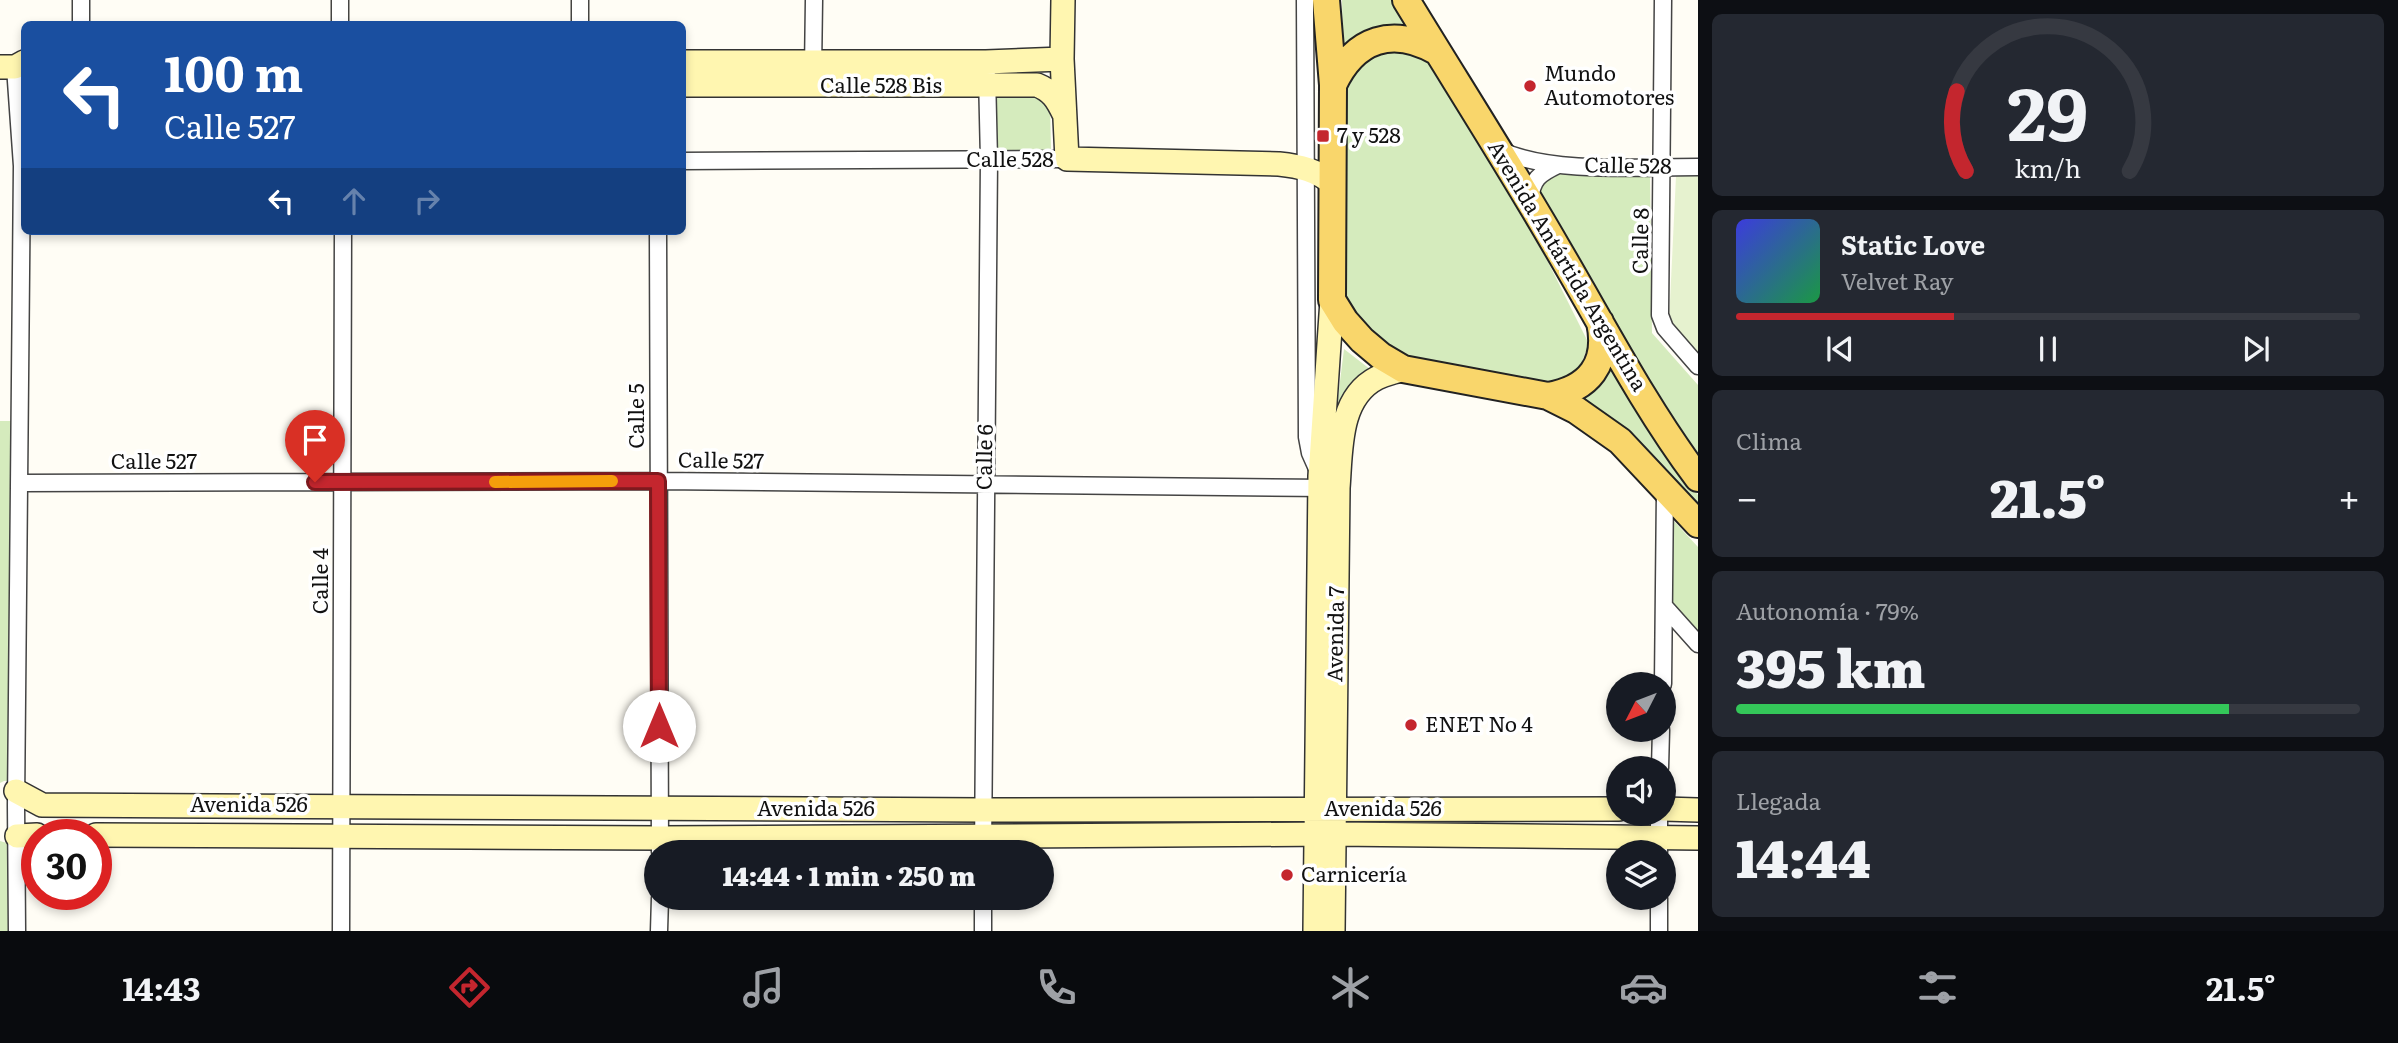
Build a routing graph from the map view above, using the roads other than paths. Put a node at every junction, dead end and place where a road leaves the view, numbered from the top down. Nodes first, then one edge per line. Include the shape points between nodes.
1 (81, 0) edge
2 (340, 0) edge
3 (580, 0) edge
4 (814, 0) edge
5 (1063, 0) edge
6 (1305, 0) edge
7 (1326, 0) edge
8 (1406, 0) edge
9 (1663, 0) edge
10 (81, 21) edge
11 (340, 21) edge
12 (580, 21) edge
13 (1438, 52) junction
14 (1062, 59) junction
15 (814, 61) junction
16 (686, 62) edge
17 (986, 62) junction
18 (16, 68) edge
19 (686, 85) edge
20 (1333, 85) junction
21 (812, 86) junction
22 (988, 86) junction
23 (1064, 115) junction
24 (21, 138) edge
25 (1500, 150) junction
26 (1067, 159) junction
27 (989, 160) junction
28 (686, 161) edge
29 (1558, 165) junction
30 (1663, 167) junction
31 (1698, 167) edge
32 (1307, 169) junction
33 (1333, 184) junction
34 (1530, 200) junction
35 (22, 235) edge
36 (343, 235) edge
37 (658, 235) edge
38 (1332, 300) junction
39 (1600, 320) junction
40 (1698, 366) edge
41 (1404, 369) junction
42 (1548, 396) junction
43 (1698, 478) edge
44 (658, 481) junction
45 (342, 482) junction
46 (20, 483) junction
47 (1326, 484) junction
48 (985, 485) junction
49 (1665, 486) junction
50 (1698, 524) edge
51 (1665, 607) junction
52 (1698, 644) edge
53 (1663, 672) edge
54 (16, 791) junction
55 (341, 805) junction
56 (660, 808) junction
57 (1325, 808) junction
58 (1606, 809) edge
59 (1676, 809) edge
60 (984, 810) junction
61 (1698, 810) edge
62 (23, 819) edge
63 (1325, 834) junction
64 (112, 835) edge
65 (341, 835) junction
66 (1698, 838) edge
67 (660, 840) edge
68 (983, 840) edge
69 (1676, 842) edge
70 (1054, 843) edge
71 (1606, 843) edge
72 (644, 844) edge
73 (21, 893) edge
74 (660, 910) edge
75 (983, 910) edge
76 (1659, 910) edge
77 (17, 931) edge
78 (341, 931) edge
79 (659, 931) edge
80 (983, 931) edge
81 (1315, 931) edge
82 (1333, 931) edge
83 (1659, 931) edge

1 - 10 street
2 - 11 street
3 - 12 street
4 - 15 street
5 - 14 main road
6 - 32 street, Avenida 7
7 - 20 main road, Avenida 7
8 - 13 main road
9 - 30 street, Calle 8
13 - 20 main road via 1404,38 1368,44 1340,68
13 - 25 main road, Avenida Antártida Argentina
14 - 17 main road, Calle 528 Bis
14 - 23 main road
15 - 16 main road, Calle 528 Bis
15 - 17 main road, Calle 528 Bis
15 - 21 street
17 - 22 street, Calle 6
18 - 24 street
19 - 21 main road, Calle 528 Bis
20 - 33 main road, Avenida 7
21 - 22 main road, Calle 528 Bis
22 - 23 main road, Calle 528 Bis via 1037,85 1056,97
22 - 27 street, Calle 6
23 - 26 main road
25 - 29 street, Calle 528
25 - 34 main road, Avenida Antártida Argentina
26 - 27 street, Calle 528
26 - 32 main road, Calle 528 via 1279,164
27 - 28 street, Calle 528
27 - 48 street, Calle 6
29 - 30 street, Calle 528
29 - 34 street, Calle 528 via 1535,178
30 - 31 street, Calle 528
30 - 40 street, Calle 8 via 1660,315 1665,328
32 - 33 main road, Calle 528
32 - 47 street, Avenida 7 via 1307,437
33 - 38 main road, Avenida 7
34 - 39 main road, Avenida Antártida Argentina
35 - 46 street
36 - 45 street, Calle 4
37 - 44 street, Calle 5
38 - 41 main road via 1362,340
38 - 47 main road, Avenida 7
39 - 42 main road via 1604,338 1594,372 1582,385
39 - 43 main road, Avenida Antártida Argentina
41 - 42 main road
41 - 47 main road, Avenida 7 via 1376,379 1355,399
42 - 49 main road via 1602,426
44 - 45 street, Calle 527
44 - 48 street, Calle 527
44 - 56 street, Calle 5
45 - 46 street, Calle 527
45 - 55 street, Calle 4
46 - 54 street
47 - 48 street, Calle 527
47 - 57 main road, Avenida 7
48 - 60 street, Calle 6
49 - 50 main road
49 - 51 street
51 - 52 street
51 - 53 street
54 - 55 main road, Avenida 526 via 42,805
54 - 62 street
55 - 56 main road, Avenida 526
55 - 65 street, Calle 4
56 - 60 main road, Avenida 526
56 - 67 street, Calle 5
57 - 58 main road, Avenida 526
57 - 60 main road, Avenida 526
57 - 63 main road, Avenida 7
59 - 61 main road
60 - 68 street, Calle 6
63 - 70 main road, Avenida 526
63 - 71 main road, Avenida 526
63 - 81 main road, Avenida 7
63 - 82 main road, Avenida 7
64 - 65 main road, Avenida 526
65 - 72 main road, Avenida 526
65 - 78 street, Calle 4
66 - 69 main road, Avenida 526
73 - 77 street
74 - 79 street
75 - 80 street
76 - 83 street

